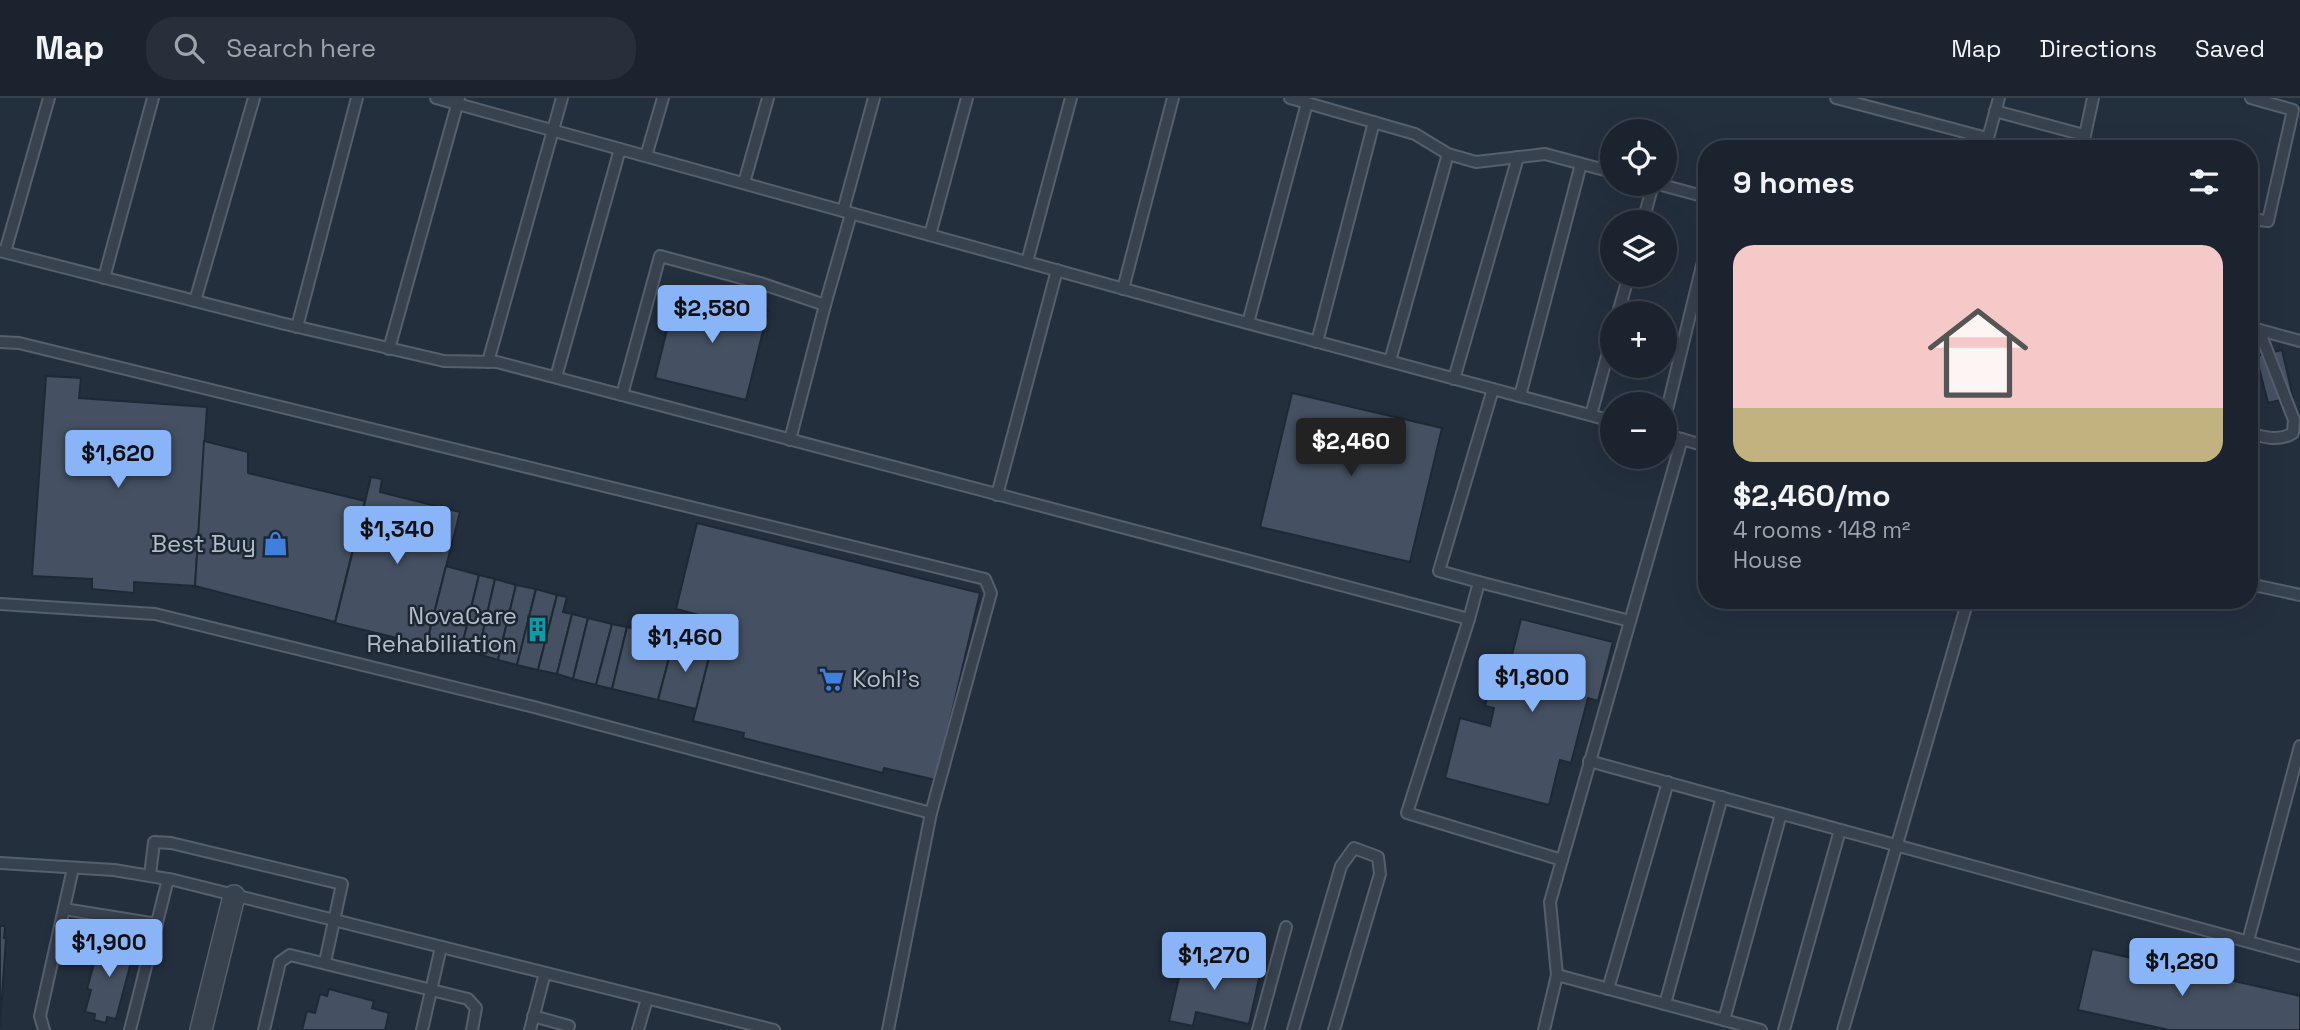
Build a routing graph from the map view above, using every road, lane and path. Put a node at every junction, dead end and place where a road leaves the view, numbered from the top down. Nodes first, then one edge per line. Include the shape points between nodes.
1 (49, 98) edge
2 (153, 98) edge
3 (254, 98) edge
4 (357, 98) edge
5 (436, 98) edge
6 (562, 98) edge
7 (663, 98) edge
8 (768, 98) edge
9 (874, 98) edge
10 (967, 98) edge
11 (1071, 98) edge
12 (1173, 98) edge
13 (1290, 98) edge
14 (1836, 98) edge
15 (1999, 98) edge
16 (2093, 98) edge
17 (2251, 98) edge
18 (458, 101) edge
19 (1307, 103) junction
20 (1995, 111) junction
21 (1374, 122) junction
22 (554, 131) junction
23 (2084, 135) junction
24 (1973, 140) edge
25 (1987, 140) edge
26 (2083, 140) edge
27 (621, 149) junction
28 (1448, 154) junction
29 (646, 156) junction
30 (1518, 157) junction
31 (1581, 163) junction
32 (1600, 169) edge
33 (744, 183) junction
34 (1677, 189) edge
35 (1698, 195) edge
36 (847, 212) junction
37 (2258, 220) edge
38 (930, 235) junction
39 (2, 251) edge
40 (1027, 262) junction
41 (1057, 270) junction
42 (104, 278) junction
43 (1698, 282) edge
44 (1123, 289) junction
45 (195, 301) junction
46 (825, 306) junction
47 (1248, 324) junction
48 (297, 327) junction
49 (2258, 330) edge
50 (2258, 338) edge
51 (2300, 341) edge
52 (0, 342) edge
53 (1317, 342) junction
54 (389, 349) junction
55 (1390, 361) junction
56 (488, 362) junction
57 (556, 377) junction
58 (1601, 378) edge
59 (1454, 379) junction
60 (1493, 389) junction
61 (1671, 392) edge
62 (622, 395) junction
63 (1520, 396) junction
64 (1591, 415) junction
65 (1600, 418) edge
66 (2258, 436) edge
67 (1677, 438) edge
68 (1682, 439) junction
69 (790, 440) junction
70 (1698, 444) edge
71 (997, 495) junction
72 (1479, 582) junction
73 (2258, 586) edge
74 (2300, 595) edge
75 (0, 604) edge
76 (1965, 609) edge
77 (1469, 619) junction
78 (1630, 621) junction
79 (2300, 746) edge
80 (1589, 761) junction
81 (1668, 782) junction
82 (1722, 797) junction
83 (931, 813) junction
84 (1781, 814) junction
85 (1840, 830) junction
86 (1897, 846) junction
87 (1562, 860) junction
88 (0, 863) edge
89 (73, 867) junction
90 (150, 875) junction
91 (168, 878) junction
92 (234, 896) junction
93 (64, 909) junction
94 (335, 921) junction
95 (157, 924) junction
96 (1286, 927) dead end
97 (2248, 941) junction
98 (441, 947) junction
99 (2300, 956) edge
100 (325, 962) junction
101 (545, 973) junction
102 (1557, 975) junction
103 (1608, 989) junction
104 (432, 990) junction
105 (647, 999) junction
106 (1665, 1004) junction
107 (533, 1016) junction
108 (1724, 1020) junction
109 (569, 1026) dead end
110 (44, 1030) edge
111 (130, 1030) edge
112 (201, 1030) edge
113 (264, 1030) edge
114 (422, 1030) edge
115 (472, 1030) edge
116 (530, 1030) edge
117 (638, 1030) edge
118 (774, 1030) edge
119 (888, 1030) edge
120 (1258, 1030) edge
121 (1293, 1030) edge
122 (1334, 1030) edge
123 (1544, 1030) edge
124 (1761, 1030) edge
125 (1784, 1030) edge
126 (1843, 1030) edge

1 - 39 lane
2 - 42 lane
3 - 45 lane
4 - 48 lane
5 - 18 lane
6 - 22 lane
7 - 29 lane
8 - 33 lane
9 - 36 lane
10 - 38 lane
11 - 40 lane
12 - 44 lane
13 - 19 lane
14 - 24 lane
15 - 20 lane
16 - 23 lane
17 - 37 lane via 2293,110 2268,221
18 - 22 lane
18 - 54 lane
19 - 21 lane
19 - 47 lane
20 - 23 lane
20 - 25 lane
21 - 28 lane via 1415,134
21 - 53 lane
22 - 27 lane
22 - 56 lane
23 - 26 lane
27 - 29 lane
27 - 57 lane
28 - 30 lane via 1476,162
28 - 55 lane
29 - 33 lane
30 - 31 lane via 1545,154
30 - 59 lane
31 - 32 lane
31 - 63 lane
33 - 36 lane
34 - 35 lane
36 - 38 lane
36 - 46 lane
38 - 40 lane
39 - 42 lane
40 - 41 lane
41 - 44 lane
41 - 71 lane
42 - 45 lane
43 - 61 lane
44 - 47 lane
45 - 48 lane
46 - 62 lane via 660,256
46 - 69 lane
47 - 53 lane
48 - 54 lane
49 - 51 lane
50 - 66 lane via 2294,420 2286,438
52 - 83 lane via 985,579 991,593
53 - 55 lane
54 - 56 lane via 444,361
55 - 59 lane
56 - 57 lane
57 - 62 lane
58 - 64 lane
59 - 60 lane
60 - 63 lane
60 - 72 lane via 1439,571
62 - 69 lane
63 - 64 lane
64 - 65 lane
67 - 68 lane
68 - 70 lane
68 - 78 lane
69 - 71 lane
71 - 77 lane
72 - 77 lane
72 - 78 lane
73 - 74 lane
75 - 83 lane via 155,614
76 - 86 lane
77 - 87 lane via 1407,813
78 - 80 lane
79 - 97 lane
80 - 81 lane
80 - 87 lane
81 - 82 lane
81 - 103 lane
82 - 84 lane
82 - 106 lane
83 - 119 lane
84 - 85 lane
84 - 108 lane
85 - 86 lane
85 - 125 lane
86 - 97 lane
86 - 126 lane
87 - 102 lane via 1550,902
88 - 89 lane
89 - 90 lane
89 - 93 lane
90 - 91 lane
90 - 94 lane via 154,842 171,842 342,884
91 - 92 lane
91 - 95 lane
92 - 94 lane
92 - 112 street
93 - 95 lane
93 - 110 lane via 40,1016
94 - 98 lane
94 - 100 lane
95 - 111 lane
96 - 120 lane
97 - 99 lane
98 - 101 lane
98 - 104 lane
100 - 104 lane
100 - 113 lane via 296,955 280,962
101 - 105 lane
101 - 107 lane
102 - 103 lane
102 - 123 lane
103 - 106 lane
104 - 114 lane
104 - 115 lane via 473,1003
105 - 117 lane
105 - 118 lane
106 - 108 lane
107 - 109 lane
107 - 116 lane
108 - 124 lane
121 - 122 lane via 1341,866 1354,848 1378,857 1380,874

